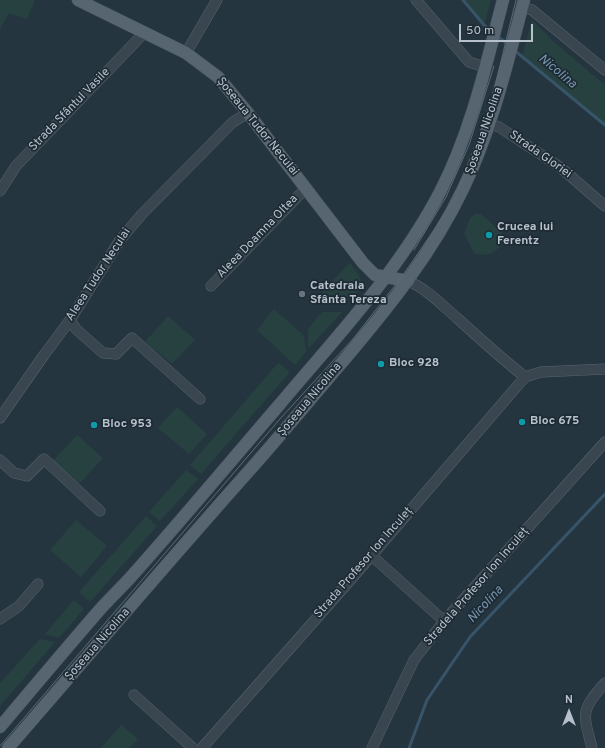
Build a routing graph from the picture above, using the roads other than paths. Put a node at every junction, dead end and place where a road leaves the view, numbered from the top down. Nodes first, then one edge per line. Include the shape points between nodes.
1 (78, 0) edge
2 (217, 0) edge
3 (416, 0) edge
4 (503, 0) edge
5 (522, 7) edge
6 (145, 32) junction
7 (186, 53) junction
8 (485, 67) junction
9 (605, 70) edge
10 (248, 113) junction
11 (489, 124) junction
12 (306, 188) junction
13 (0, 191) edge
14 (605, 206) edge
15 (386, 277) junction
16 (408, 281) junction
17 (211, 286) dead end
18 (70, 320) junction
19 (605, 369) edge
20 (525, 377) junction
21 (200, 399) dead end
22 (0, 418) edge
23 (605, 442) edge
24 (0, 460) edge
25 (100, 511) dead end
26 (371, 555) junction
27 (38, 584) dead end
28 (0, 619) edge
29 (444, 621) junction
30 (605, 683) edge
31 (134, 695) dead end
32 (0, 727) edge
33 (8, 748) edge
34 (193, 748) edge
35 (202, 748) edge
36 (372, 748) edge
37 (592, 748) edge

1 - 6 main road, Șoseaua Tudor Neculai
2 - 7 street
3 - 8 street via 469,62
4 - 8 main road, Șoseaua Nicolina
5 - 9 street via 532,10
5 - 11 main road, Șoseaua Nicolina
6 - 7 main road, Șoseaua Tudor Neculai
6 - 13 street, Strada Sfântul Vasile via 16,166
7 - 10 main road, Șoseaua Tudor Neculai via 218,77
8 - 15 main road, Șoseaua Nicolina via 464,137 446,178 425,218
10 - 12 main road, Șoseaua Tudor Neculai
10 - 18 street, Aleea Tudor Neculai via 233,122 138,219 120,240
11 - 14 street, Strada Gloriei via 499,127 560,167
11 - 16 main road, Șoseaua Nicolina via 463,190
12 - 15 main road, Șoseaua Tudor Neculai via 363,263 375,276
12 - 17 street, Aleea Doamna Oltea
15 - 16 main road, Șoseaua Tudor Neculai
15 - 32 main road, Șoseaua Nicolina
16 - 20 street via 420,286
16 - 33 main road, Șoseaua Nicolina via 286,429
18 - 21 street via 76,329 103,353 116,354 132,338
18 - 22 street, Aleea Tudor Neculai
19 - 20 street via 541,372
20 - 26 street, Strada Profesor Ion Inculeț
23 - 29 street, Stradela Profesor Ion Inculeț
24 - 25 street via 14,473 27,476 44,459
26 - 29 street
26 - 35 street, Strada Profesor Ion Inculeț
27 - 28 street via 19,606
29 - 36 street, Stradela Profesor Ion Inculeț via 414,660
30 - 37 street via 588,703 585,711
31 - 34 street

